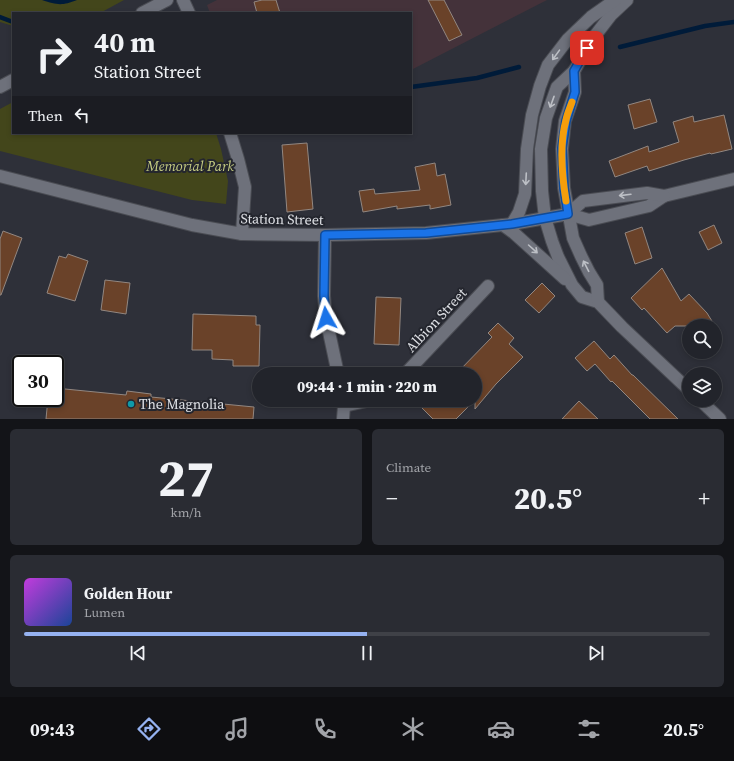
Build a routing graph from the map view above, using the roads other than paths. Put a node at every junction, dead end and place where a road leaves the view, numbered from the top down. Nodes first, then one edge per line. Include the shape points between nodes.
1 (167, 0) edge
2 (183, 0) edge
3 (615, 0) edge
4 (627, 0) edge
5 (144, 12) edge
6 (189, 12) edge
7 (574, 71) junction
8 (12, 81) edge
9 (0, 87) edge
10 (230, 134) edge
11 (1, 179) edge
12 (734, 180) edge
13 (664, 196) junction
14 (568, 214) junction
15 (545, 218) junction
16 (507, 224) junction
17 (242, 234) junction
18 (325, 235) junction
19 (572, 285) junction
20 (488, 286) dead end
21 (598, 302) junction
22 (336, 367) edge
23 (412, 367) edge
24 (682, 383) edge
25 (343, 407) edge
26 (707, 407) edge
27 (343, 419) edge
28 (720, 419) edge

1 - 5 main road
2 - 6 main road
3 -> 16 main road via 591,17 568,39 548,65 532,115 525,194 519,212
4 - 7 main road via 594,37
7 - 14 main road via 575,92 566,121 562,148
7 -> 15 main road via 557,87 546,118 541,149
8 - 9 main road
10 - 17 main road via 245,187
11 - 17 main road, Station Street via 192,225
12 - 13 main road, Station Street
13 - 14 main road, Station Street via 649,206 588,220
13 -> 14 main road, Station Street via 647,193 583,201
14 - 15 main road, Station Street
21 -> 14 main road via 597,285 573,238
15 - 16 main road, Station Street
15 - 19 main road via 558,257
16 - 18 main road, Station Street via 426,233
16 -> 19 main road
17 - 18 main road, Station Street
18 - 22 main road via 324,296
19 - 21 main road via 582,297
20 - 23 main road, Albion Street
21 - 24 main road
25 - 27 main road
26 - 28 main road

